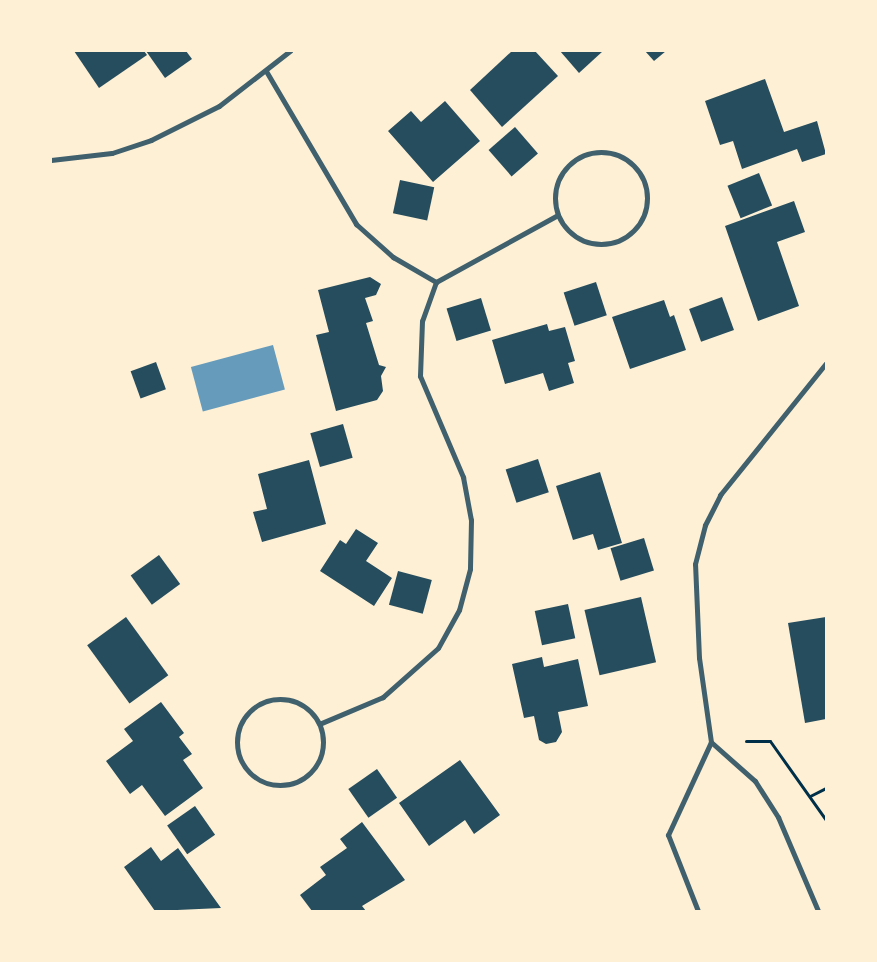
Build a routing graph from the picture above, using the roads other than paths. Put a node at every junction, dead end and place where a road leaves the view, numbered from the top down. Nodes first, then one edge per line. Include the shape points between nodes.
1 (290, 51) edge
2 (266, 71) junction
3 (51, 160) edge
4 (558, 215) junction
5 (436, 282) junction
6 (826, 363) edge
7 (319, 724) junction
8 (712, 742) junction
9 (698, 911) edge
10 (818, 911) edge

1 - 2 street
2 - 3 street via 219,106 151,140 112,153
2 - 5 street via 356,224 393,257
4 - 4 street via 555,200 563,171 588,154 618,156 640,175 646,204 642,219 621,240 591,244 566,228
4 - 5 street
5 - 7 street via 422,320 418,359 426,395 463,477 471,520 470,569 459,610 438,648 411,677 384,697
6 - 8 street via 742,465 705,525 695,564 695,608
7 - 7 street via 323,739 318,761 304,778 290,784 261,781 241,759 237,744 245,717 270,700 299,703
8 - 9 street via 668,835
8 - 10 street via 755,781 778,817

